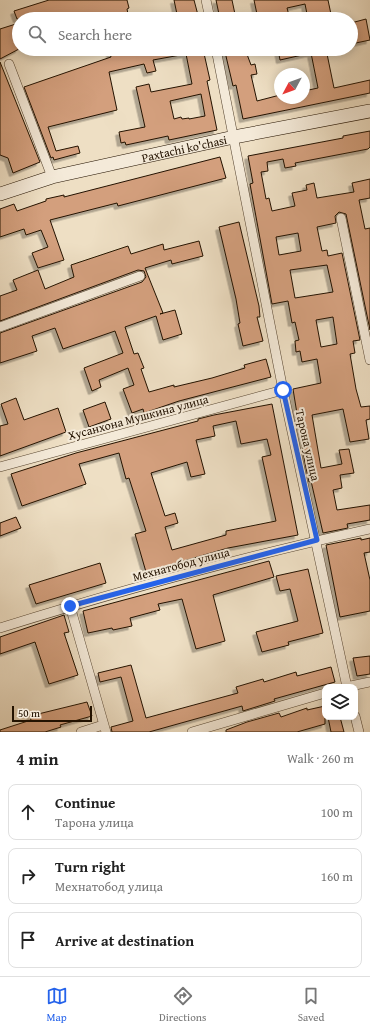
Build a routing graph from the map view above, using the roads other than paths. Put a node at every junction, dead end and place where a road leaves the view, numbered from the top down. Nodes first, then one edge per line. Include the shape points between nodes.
1 (206, 0) edge
2 (209, 12) edge
3 (217, 56) edge
4 (9, 64) dead end
5 (370, 111) edge
6 (234, 138) junction
7 (52, 177) junction
8 (0, 194) edge
9 (341, 218) dead end
10 (140, 276) dead end
11 (0, 327) edge
12 (370, 360) edge
13 (283, 390) junction
14 (0, 467) edge
15 (370, 529) edge
16 (317, 540) junction
17 (70, 606) junction
18 (0, 628) edge
19 (370, 682) edge
20 (346, 684) edge
21 (358, 685) edge
22 (322, 694) edge
23 (356, 720) edge
24 (105, 728) edge
25 (81, 732) edge
26 (192, 732) edge
27 (359, 732) edge

1 - 2 street
3 - 6 street, Тарона улица
4 - 7 street
5 - 6 street, Paxtachi ko'chasi
6 - 7 street, Paxtachi ko'chasi
6 - 13 street, Тарона улица
7 - 8 street, Paxtachi ko'chasi
9 - 12 street
10 - 11 street
13 - 14 street, Хусанхона Мушкина улица
13 - 16 street, Тарона улица
15 - 16 street, Мехнатобод улица
16 - 17 street, Мехнатобод улица
16 - 20 street, Тарона улица
17 - 18 street, Мехнатобод улица
17 - 24 street
19 - 21 street
22 - 26 street
23 - 27 street
24 - 25 street

